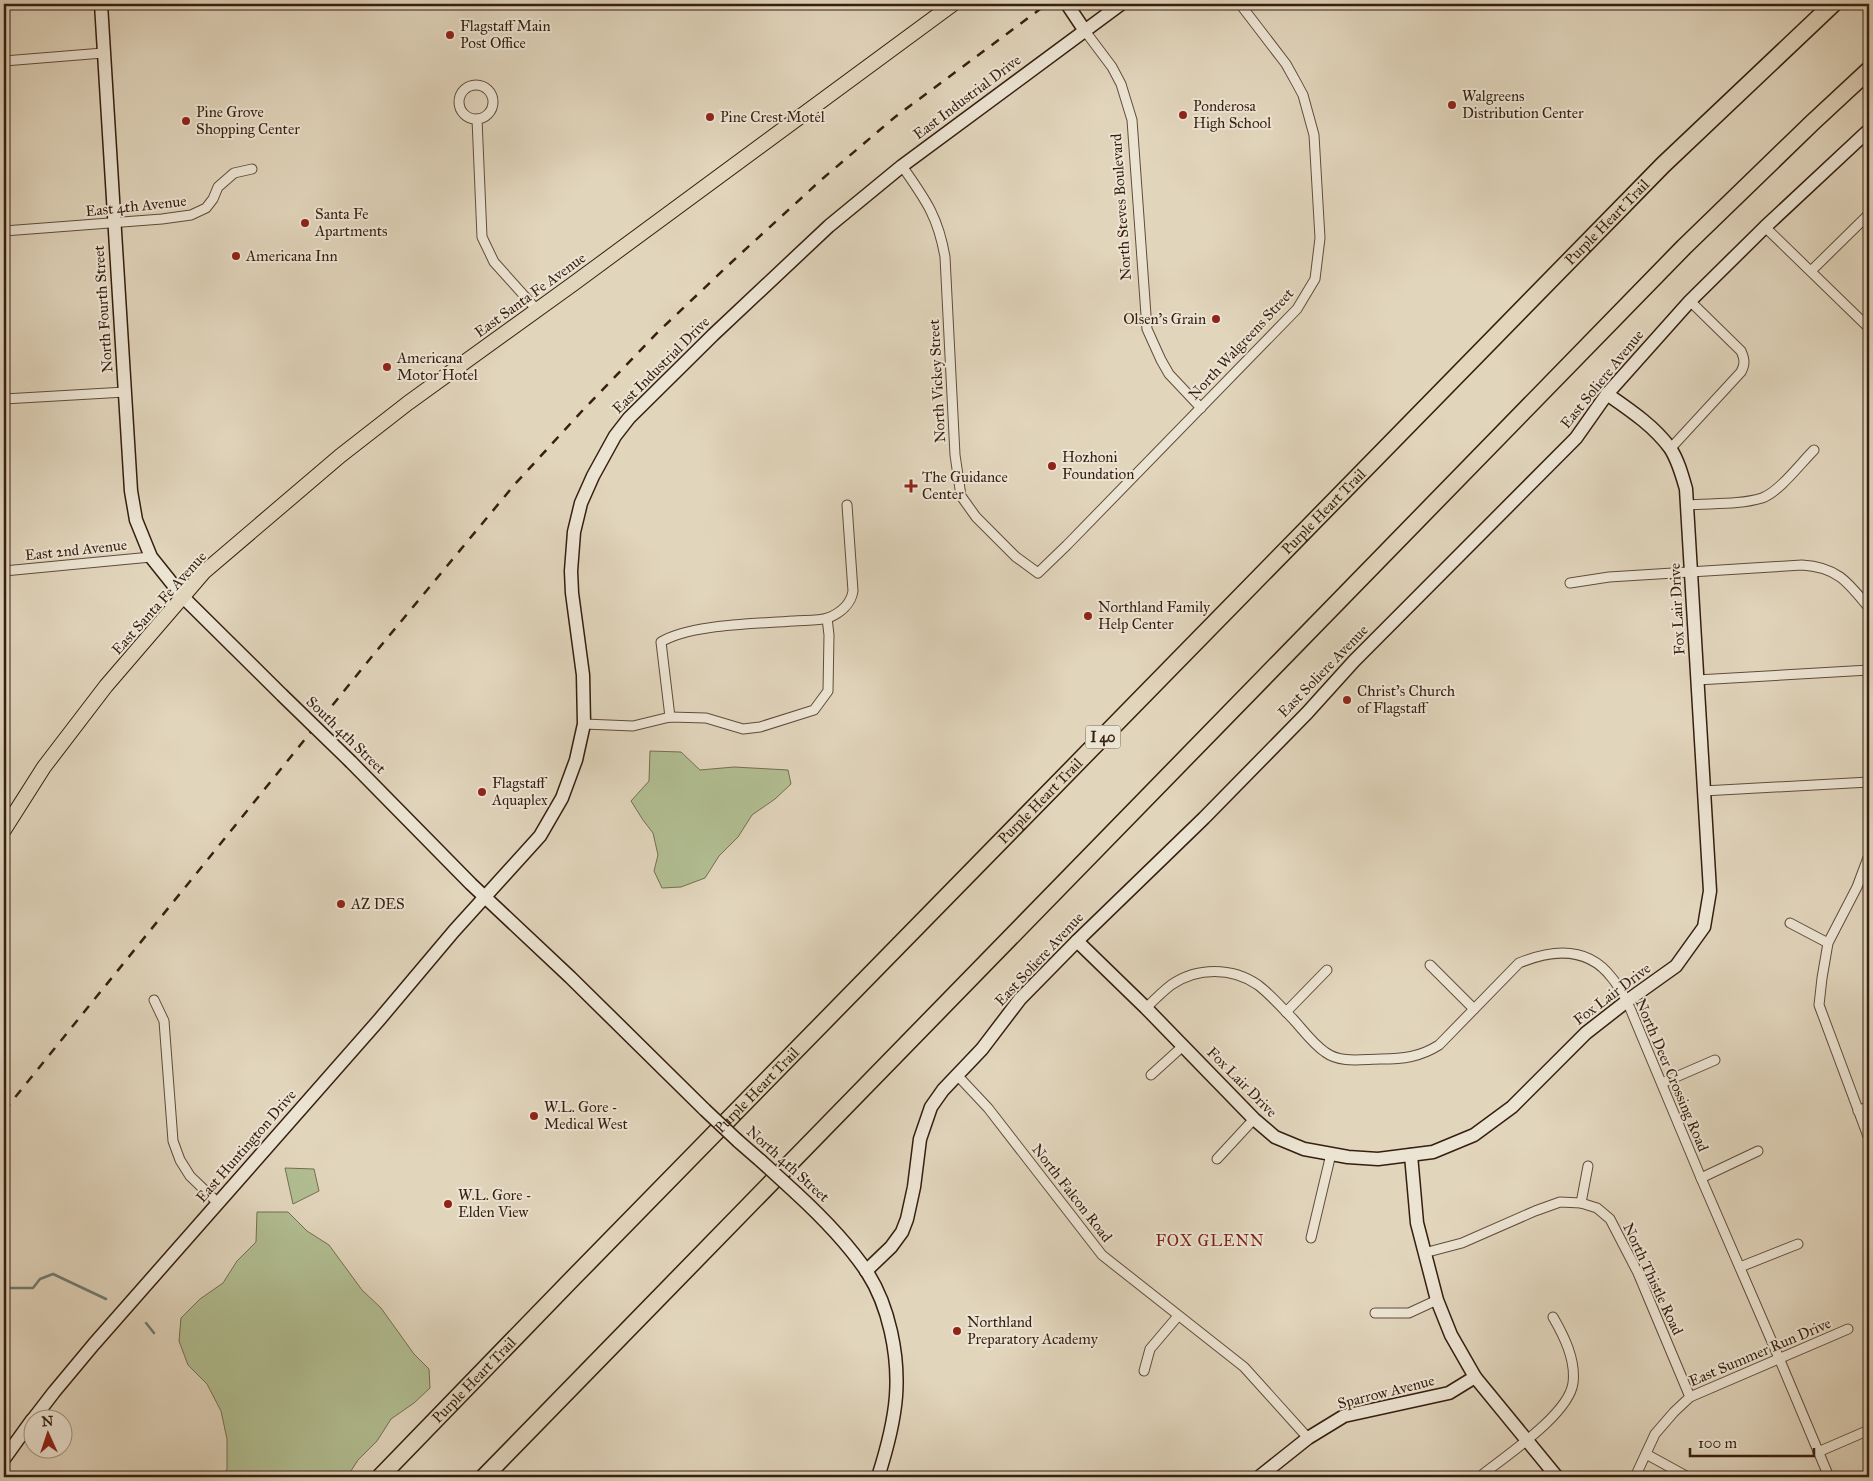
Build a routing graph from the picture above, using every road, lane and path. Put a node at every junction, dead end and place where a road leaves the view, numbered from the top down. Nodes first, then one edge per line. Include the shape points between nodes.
1 (101, 4) edge
2 (953, 4) edge
3 (1067, 4) edge
4 (1120, 4) edge
5 (1240, 4) edge
6 (1833, 4) edge
7 (1085, 31) junction
8 (103, 53) junction
9 (4, 61) edge
10 (1869, 70) edge
11 (477, 119) dead end
12 (1869, 130) edge
13 (902, 166) junction
14 (252, 170) dead end
15 (1869, 214) edge
16 (114, 223) junction
17 (1765, 227) junction
18 (4, 231) edge
19 (1811, 271) junction
20 (1690, 301) junction
21 (537, 310) junction
22 (1869, 328) edge
23 (125, 392) junction
24 (1607, 394) junction
25 (4, 399) edge
26 (1201, 408) junction
27 (1670, 449) junction
28 (1814, 450) dead end
29 (1687, 505) junction
30 (847, 506) dead end
31 (151, 557) junction
32 (4, 571) edge
33 (1692, 572) junction
34 (1038, 573) joint
35 (1570, 584) dead end
36 (183, 597) junction
37 (1869, 608) edge
38 (827, 618) junction
39 (1869, 670) edge
40 (1697, 680) junction
41 (670, 718) junction
42 (584, 724) junction
43 (1869, 782) edge
44 (1703, 791) junction
45 (4, 828) edge
46 (1869, 855) edge
47 (485, 896) junction
48 (1790, 923) dead end
49 (1077, 941) junction
50 (1828, 943) junction
51 (1430, 965) dead end
52 (1327, 970) dead end
53 (154, 1000) dead end
54 (1627, 1001) junction
55 (1146, 1008) junction
56 (1474, 1009) junction
57 (1286, 1012) junction
58 (1183, 1046) junction
59 (1715, 1060) dead end
60 (957, 1075) junction
61 (1150, 1075) dead end
62 (1662, 1083) junction
63 (1869, 1106) edge
64 (1858, 1111) junction
65 (1254, 1119) junction
66 (1869, 1139) edge
67 (1758, 1151) dead end
68 (1332, 1154) junction
69 (1411, 1155) junction
70 (1217, 1159) dead end
71 (1588, 1166) dead end
72 (1701, 1178) junction
73 (218, 1203) junction
74 (1581, 1203) junction
75 (1311, 1238) dead end
76 (1798, 1244) dead end
77 (1424, 1252) junction
78 (1740, 1267) junction
79 (866, 1271) junction
80 (1437, 1300) junction
81 (1375, 1313) dead end
82 (1178, 1316) junction
83 (1553, 1317) dead end
84 (1848, 1329) dead end
85 (1779, 1358) junction
86 (1144, 1371) dead end
87 (1475, 1377) junction
88 (1690, 1397) junction
89 (42, 1408) edge
90 (1869, 1430) edge
91 (22, 1434) edge
92 (1308, 1438) junction
93 (1527, 1440) junction
94 (1818, 1452) junction
95 (1646, 1454) junction
96 (4, 1459) edge
97 (1482, 1474) dead end
98 (882, 1475) edge
99 (380, 1477) edge
100 (484, 1477) edge
101 (1259, 1477) edge
102 (1557, 1477) edge
103 (1635, 1477) edge
104 (1688, 1477) edge
105 (1829, 1477) edge

1 - 8 street, North Fourth Street
2 - 21 main road, East Santa Fe Avenue
3 - 7 street, North Steves Boulevard
4 - 7 street, East Industrial Drive
5 - 26 street, North Walgreens Street via 1286,64 1303,95 1314,135 1320,238 1315,279 1297,309
6 - 99 highway, Purple Heart Trail / I 40 via 1663,165
7 - 13 street, East Industrial Drive
7 - 26 street, North Steves Boulevard via 1122,84 1132,120 1147,329 1169,374
8 - 9 street
8 - 16 street, North Fourth Street
10 - 100 highway via 1684,247
11 - 21 street via 482,237 494,262
12 - 17 street, East Soliere Avenue
13 - 34 street, North Vickey Street via 923,196 942,238 954,455 961,496 976,517 1016,557
13 - 42 street, East Industrial Drive via 829,226 713,335 629,418 602,457 582,503 574,532 571,572 583,674
14 - 16 street, East 4th Avenue via 234,173 218,187 206,208 191,215
15 - 19 street
16 - 18 street, East 4th Avenue
16 - 23 street, North Fourth Street
17 - 19 street
17 - 20 street, East Soliere Avenue
19 - 22 street
20 - 24 street, East Soliere Avenue
20 - 27 street via 1745,359 1741,372
21 - 36 main road, East Santa Fe Avenue via 340,456 204,572
23 - 25 street
23 - 31 street, North Fourth Street via 131,491 136,520
24 - 27 street, Fox Lair Drive via 1636,414
24 - 49 street, East Soliere Avenue via 1576,438 1354,661 1204,818
26 - 34 street, North Walgreens Street
27 - 29 street, Fox Lair Drive via 1686,489
28 - 29 street via 1776,489 1763,497 1743,502
29 - 33 street, Fox Lair Drive
30 - 38 street via 852,600
31 - 32 street, East 2nd Avenue
31 - 36 street, North Fourth Street
33 - 35 street via 1609,577
33 - 37 street via 1816,566 1828,569 1848,582
33 - 40 street, Fox Lair Drive
36 - 45 main road, East Santa Fe Avenue via 44,767
36 - 47 street, South 4th Street, bridge
38 - 41 street via 828,691 814,710 743,729 706,718
38 - 41 street via 718,627 671,636 661,642
39 - 40 street
40 - 44 street, Fox Lair Drive
41 - 42 street via 633,726
42 - 47 street, East Industrial Drive via 576,760 562,798 540,836
43 - 44 street
44 - 54 street, Fox Lair Drive via 1710,891 1704,927 1676,966
46 - 50 street via 1857,887
47 - 73 street, East Huntington Drive
47 - 79 street, North 4th Street, bridge via 738,1141 829,1224
48 - 50 street
49 - 55 street, Fox Lair Drive
49 - 60 street, East Soliere Avenue via 1020,999 982,1049
50 - 64 street via 1819,1005
51 - 56 street
52 - 57 street
53 - 73 street via 164,1021 173,1141 190,1176
54 - 56 street, North Deer Crossing Road via 1613,978 1595,962 1582,955 1554,952 1520,963
54 - 62 street, North Deer Crossing Road
54 - 69 street, Fox Lair Drive via 1569,1048 1512,1107 1474,1135 1433,1152
55 - 57 street, North Deer Crossing Road via 1171,985 1184,978 1226,972 1258,985
55 - 58 street, Fox Lair Drive
56 - 57 street, North Deer Crossing Road via 1428,1052 1400,1059 1353,1060 1343,1060 1326,1053
58 - 61 street
58 - 65 street, Fox Lair Drive
59 - 62 street
60 - 79 street, East Soliere Avenue via 932,1107 925,1123 911,1205 902,1232
60 - 82 street, North Falcon Road via 988,1108 1102,1255
62 - 72 street, North Deer Crossing Road
63 - 64 street
64 - 66 street
65 - 68 street, Fox Lair Drive via 1275,1137
65 - 70 street
67 - 72 street
68 - 69 street, Fox Lair Drive via 1378,1159
68 - 75 street
69 - 77 street via 1417,1223
71 - 74 street
72 - 78 street, North Deer Crossing Road
73 - 89 street, East Huntington Drive
74 - 77 street, North Thistle Road via 1560,1202 1462,1243
74 - 88 street, North Thistle Road via 1597,1208 1610,1219 1638,1273
76 - 78 street
77 - 80 street
78 - 85 street, North Deer Crossing Road
79 - 98 street, North 4th Street via 884,1310 892,1337 896,1370 894,1415
80 - 81 street via 1409,1313
80 - 87 street
82 - 86 street via 1150,1348
82 - 92 street, North Falcon Road via 1244,1367
83 - 93 street via 1568,1348 1573,1382 1570,1394 1559,1411
84 - 85 street, East Summer Run Drive
85 - 88 street, East Summer Run Drive
85 - 94 street, North Deer Crossing Road
87 - 92 street, Sparrow Avenue via 1449,1394 1344,1416
87 - 93 street
88 - 95 street, East Summer Run Drive via 1655,1434
90 - 94 street
91 - 96 street, East Huntington Drive
92 - 101 street, Sparrow Avenue
93 - 97 street
93 - 102 street
94 - 105 street, North Deer Crossing Road
95 - 103 street, East Summer Run Drive
95 - 104 street

